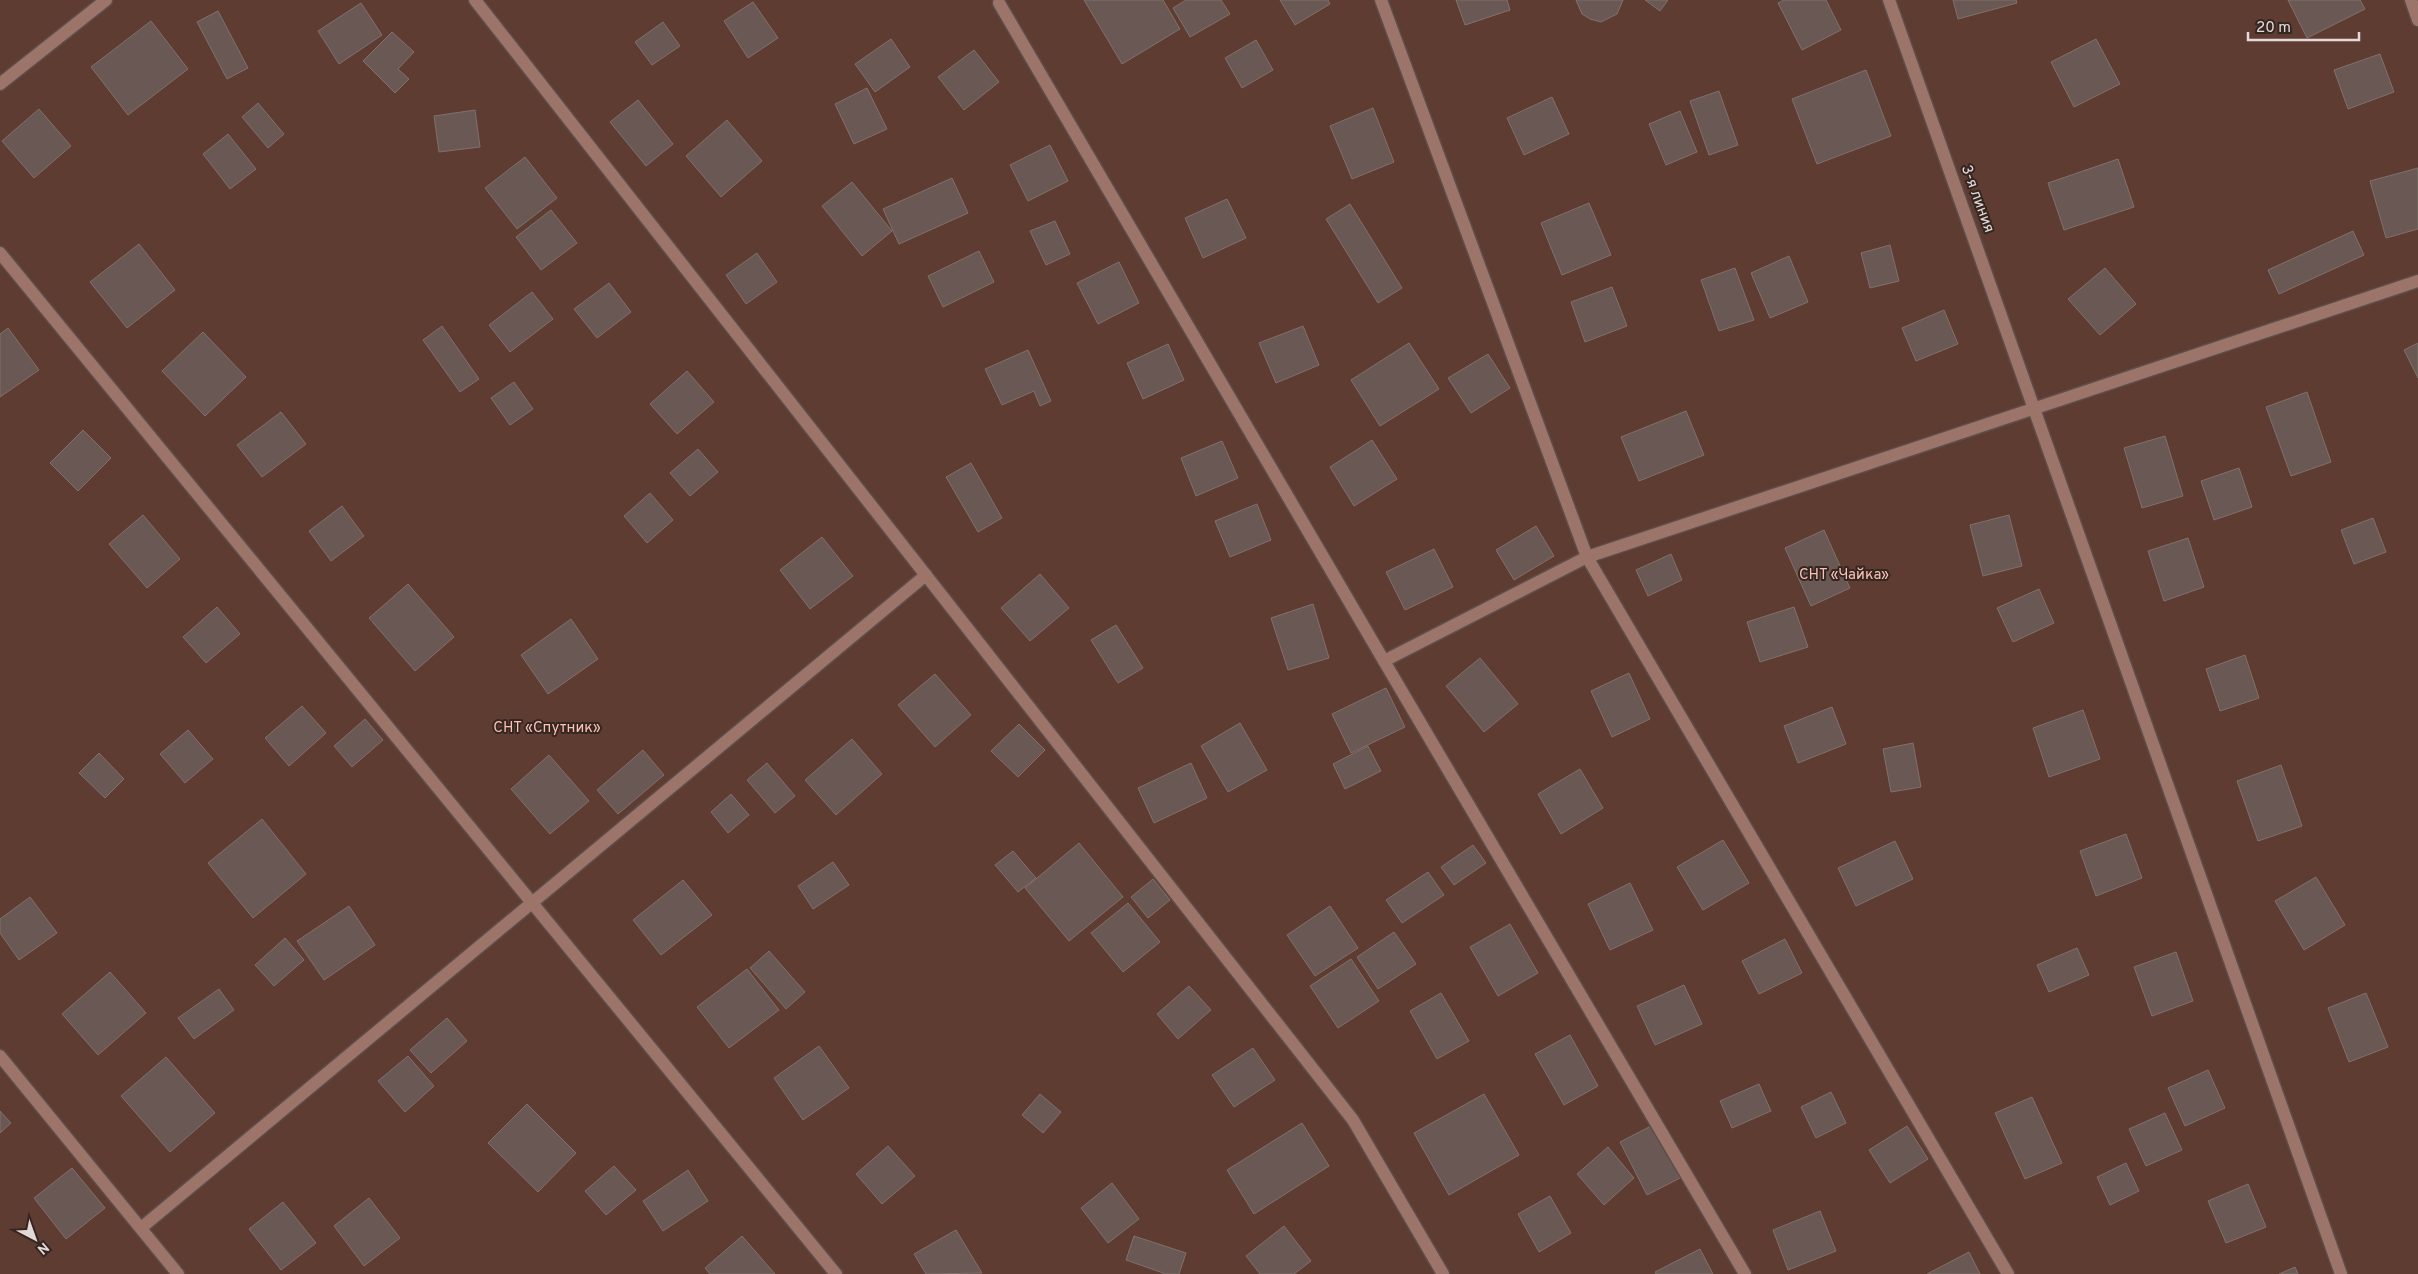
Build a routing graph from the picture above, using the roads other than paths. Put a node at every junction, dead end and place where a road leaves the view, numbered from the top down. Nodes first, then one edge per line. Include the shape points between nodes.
1 (106, 0) edge
2 (475, 0) edge
3 (1381, 0) edge
4 (1889, 0) edge
5 (2411, 0) edge
6 (998, 3) dead end
7 (2418, 20) edge
8 (0, 84) edge
9 (0, 253) edge
10 (2418, 281) edge
11 (2034, 409) junction
12 (1587, 557) junction
13 (926, 575) junction
14 (1384, 661) junction
15 (532, 903) junction
16 (0, 1056) edge
17 (141, 1228) junction
18 (178, 1274) edge
19 (836, 1274) edge
20 (1443, 1274) edge
21 (1745, 1274) edge
22 (2008, 1274) edge
23 (2341, 1274) edge

1 - 8 street
2 - 13 street
3 - 12 street
4 - 11 street, 3-я линия
5 - 7 street
6 - 14 street
9 - 15 street
10 - 11 street
11 - 12 street
11 - 23 street, 3-я линия
12 - 14 street
12 - 22 street
13 - 15 street
13 - 20 street via 1353,1120
14 - 21 street
15 - 17 street
15 - 19 street
16 - 17 street
17 - 18 street

